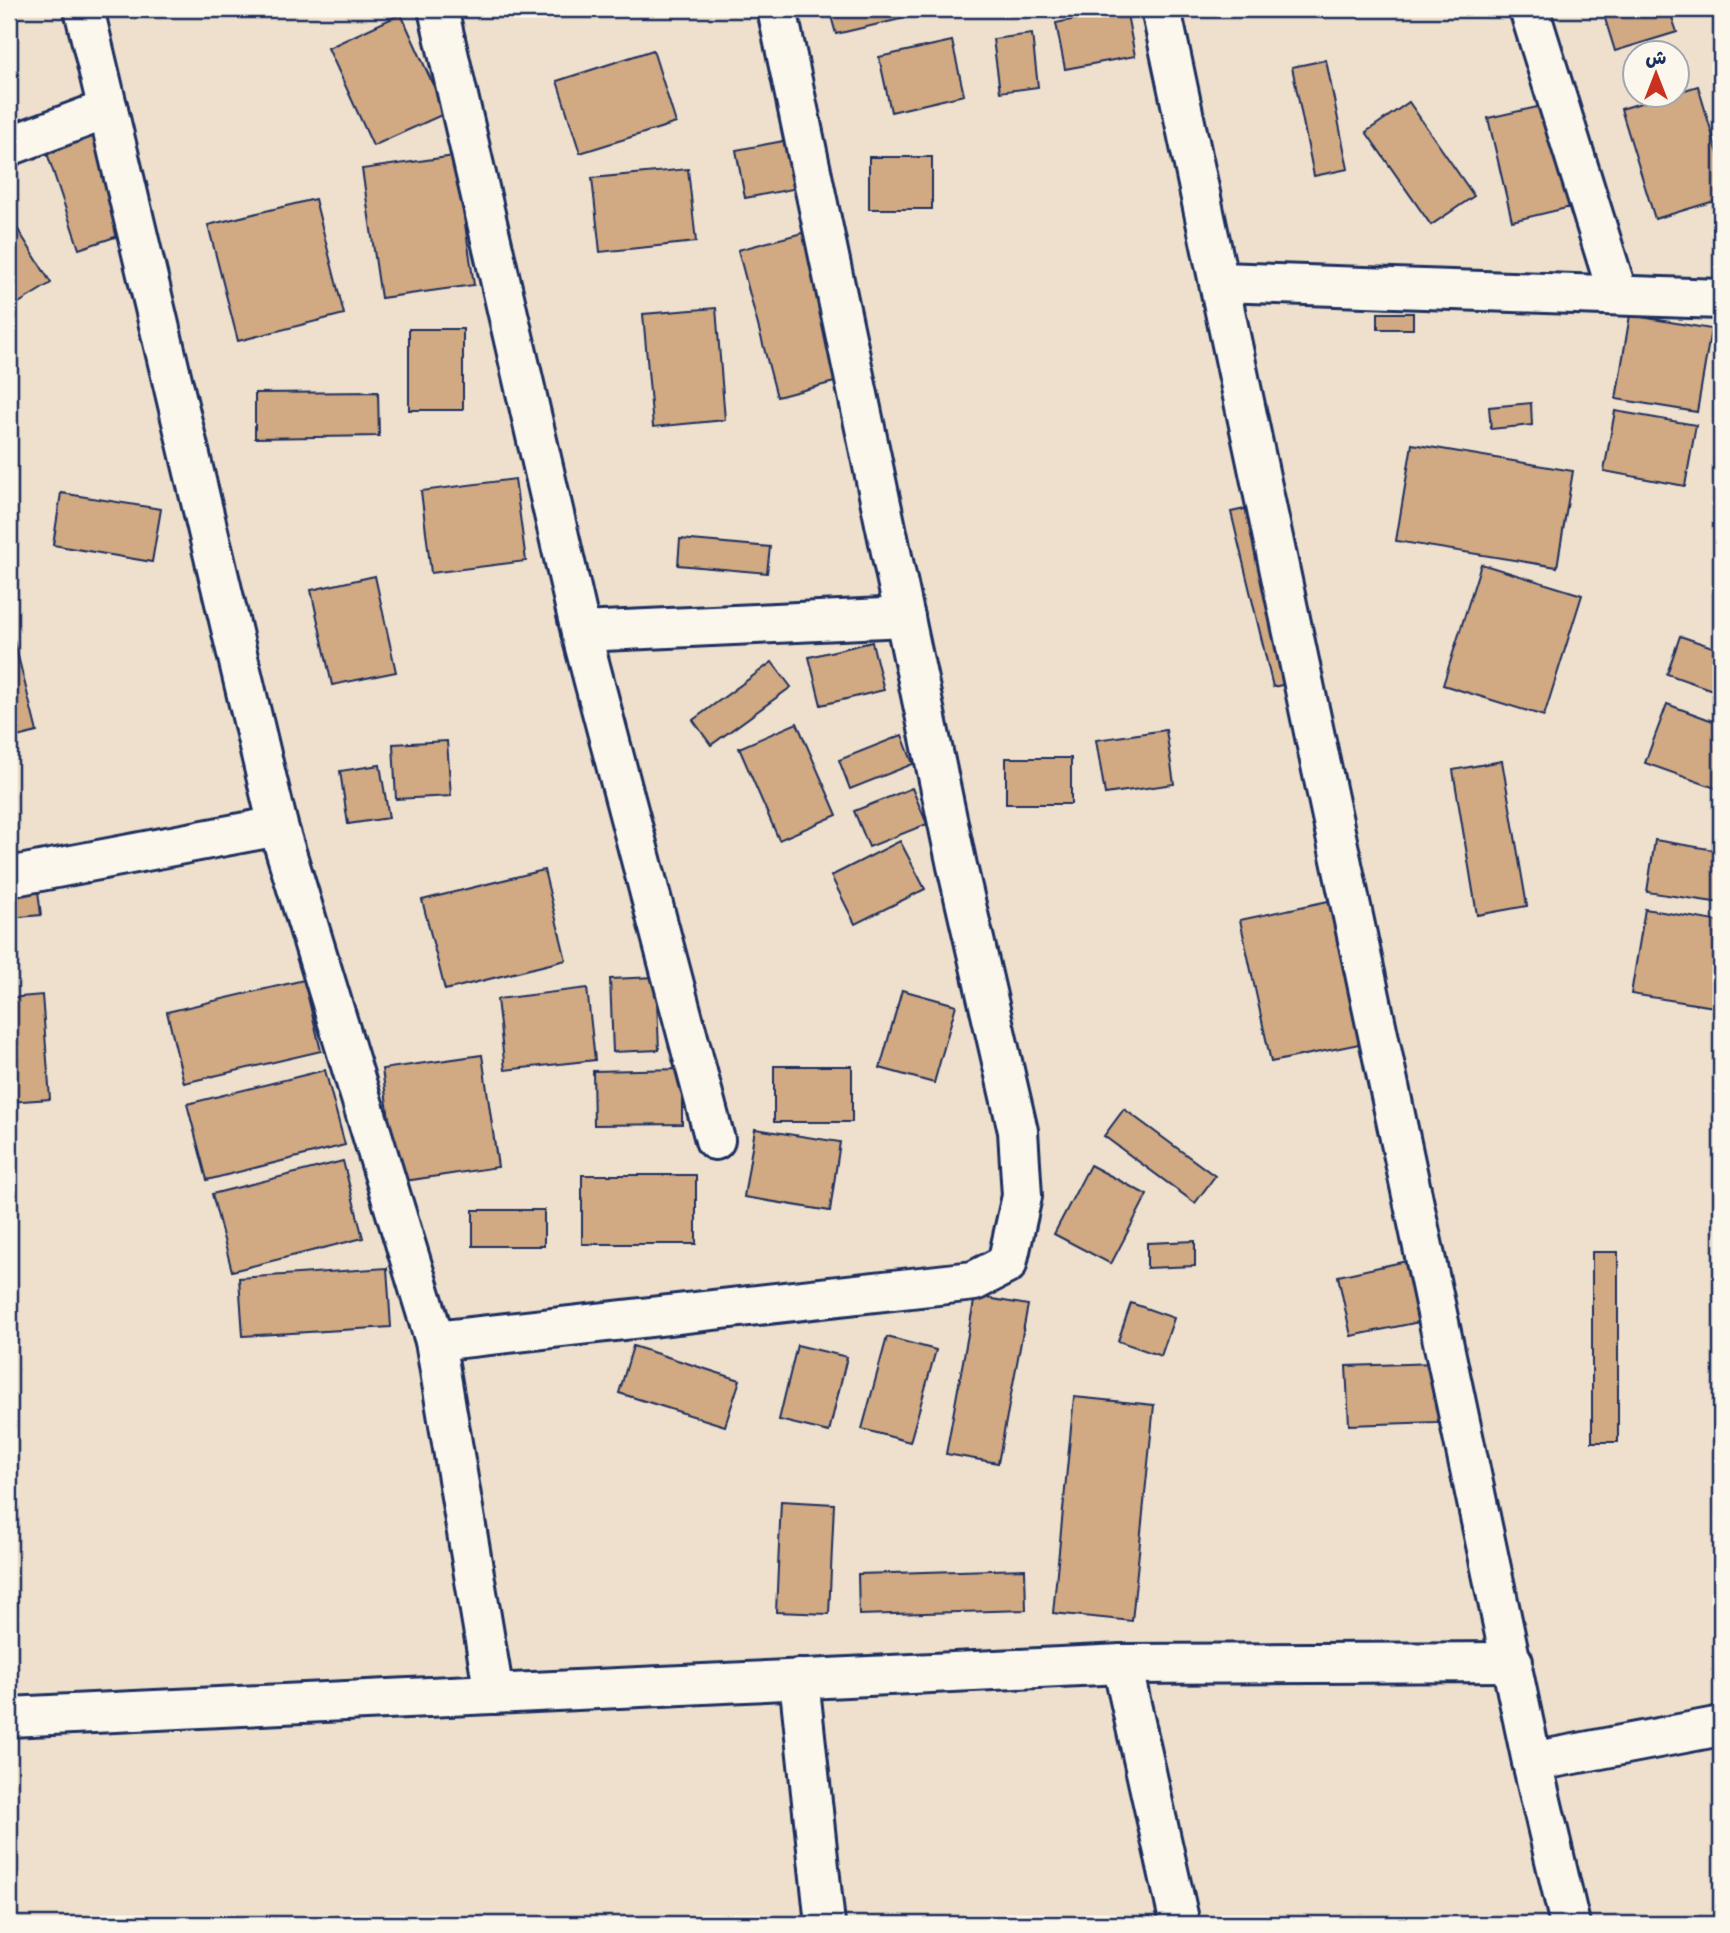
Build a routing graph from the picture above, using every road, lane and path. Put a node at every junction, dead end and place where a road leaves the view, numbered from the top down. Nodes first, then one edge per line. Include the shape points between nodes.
1 (84, 9) edge
2 (438, 9) edge
3 (777, 9) edge
4 (1161, 9) edge
5 (1529, 9) edge
6 (108, 109) junction
7 (9, 146) edge
8 (1220, 282) junction
9 (1618, 295) junction
10 (1721, 299) edge
11 (905, 617) junction
12 (581, 632) junction
13 (278, 826) junction
14 (9, 877) edge
15 (715, 1140) dead end
16 (435, 1341) junction
17 (1513, 1662) junction
18 (1122, 1664) junction
19 (799, 1679) junction
20 (494, 1694) junction
21 (9, 1717) edge
22 (1721, 1726) edge
23 (1532, 1762) junction
24 (825, 1924) edge
25 (1180, 1924) edge
26 (1570, 1924) edge

1 - 6 street
2 - 12 street
3 - 11 street
4 - 8 street
5 - 9 street
6 - 7 street
6 - 13 street
8 - 9 street
8 - 17 street
9 - 10 street
11 - 12 street
11 - 16 street via 1018,1130 1022,1196 1007,1264 974,1281
12 - 15 street
13 - 14 street
13 - 16 street
16 - 20 street
17 - 18 street
17 - 23 street
18 - 19 street
18 - 25 street
19 - 20 street
19 - 24 street
20 - 21 street
22 - 23 street
23 - 26 street

